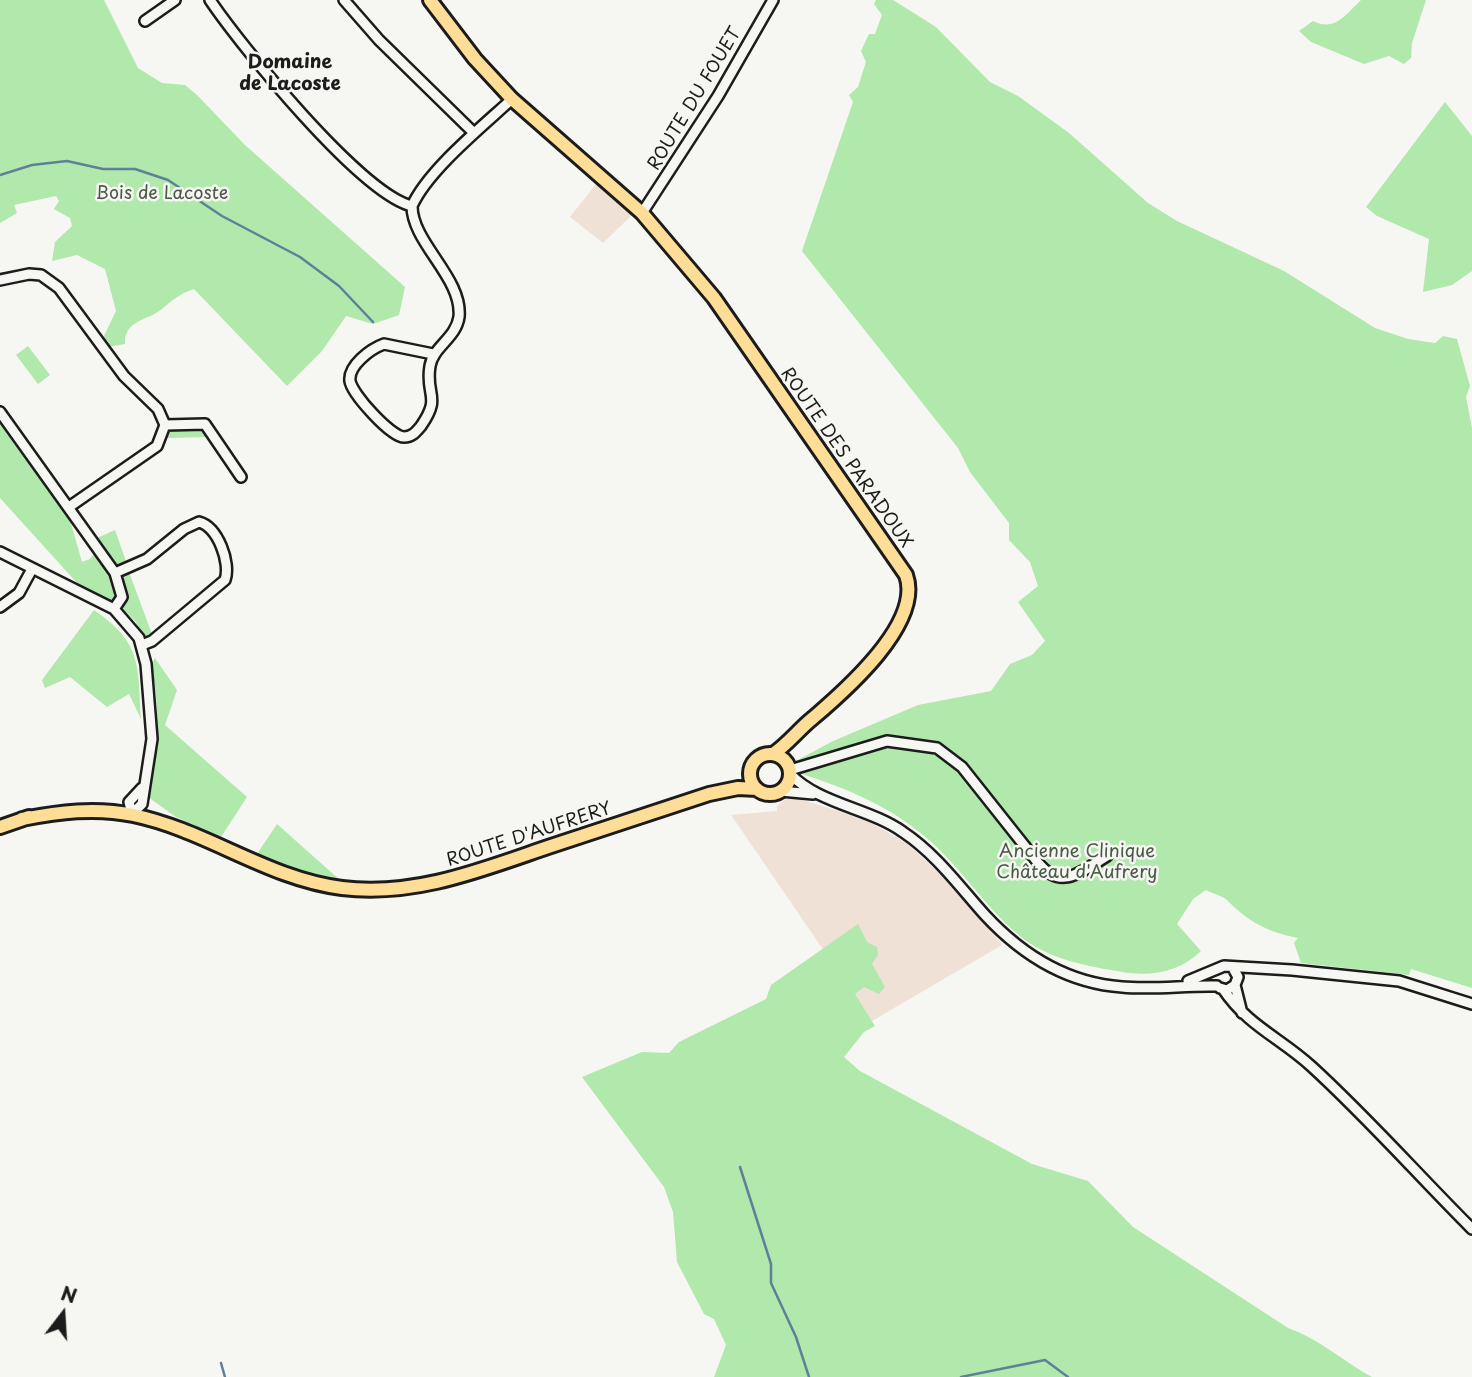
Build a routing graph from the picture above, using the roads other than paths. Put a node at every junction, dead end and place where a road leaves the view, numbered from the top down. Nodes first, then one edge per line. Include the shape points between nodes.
1 (175, 0) edge
2 (210, 0) edge
3 (344, 0) edge
4 (430, 0) edge
5 (773, 0) edge
6 (145, 21) dead end
7 (512, 99) junction
8 (474, 133) junction
9 (412, 206) junction
10 (642, 213) junction
11 (0, 280) edge
12 (433, 354) junction
13 (0, 412) edge
14 (165, 425) junction
15 (241, 477) dead end
16 (69, 507) junction
17 (0, 552) edge
18 (32, 569) junction
19 (115, 573) junction
20 (0, 607) edge
21 (114, 608) junction
22 (142, 645) junction
23 (807, 723) junction
24 (773, 754) junction
25 (790, 770) junction
26 (751, 771) junction
27 (757, 789) junction
28 (781, 791) junction
29 (709, 794) junction
30 (828, 797) junction
31 (133, 810) junction
32 (0, 827) edge
33 (1107, 856) dead end
34 (1233, 968) junction
35 (1271, 968) junction
36 (1216, 971) junction
37 (1237, 983) junction
38 (1177, 985) junction
39 (1220, 988) junction
40 (1472, 1004) edge
41 (1242, 1013) junction
42 (1472, 1229) edge

1 - 6 street
2 - 9 street via 245,51 326,138 381,188
3 - 8 street
4 - 7 main road, ROUTE DES PARADOUX
5 - 10 street, ROUTE DU FOUET
7 - 8 street
7 - 10 main road, ROUTE DES PARADOUX
8 - 9 street
9 - 12 street via 415,226 434,253 458,308 453,331
10 - 23 main road, ROUTE DES PARADOUX via 714,299 909,584 905,610 881,648 841,696
11 - 14 street via 29,274 51,279 124,376 158,409
12 - 12 street via 430,412 415,433 394,435 353,389 352,369 384,344
13 - 16 street
14 - 15 street via 205,424
14 - 16 street via 157,446
16 - 19 street
17 - 18 street
18 - 20 street via 19,593
18 - 21 street
19 - 21 street via 122,597
19 - 22 street via 147,559 199,522 212,529 228,565 225,580
21 - 22 street
22 - 31 street via 152,740
23 - 24 main road, ROUTE DES PARADOUX
23 - 25 main road via 793,748
24 - 25 main road
24 - 26 main road via 756,760
25 - 28 main road
25 - 30 street via 800,783
25 - 33 street via 887,741 931,746 962,767 1054,877 1072,878
26 - 27 main road
26 - 29 main road, ROUTE D'AUFRERY
27 - 28 main road via 769,794
27 - 29 main road, ROUTE D'AUFRERY
28 - 30 street
29 - 31 main road, ROUTE D'AUFRERY via 441,882 407,889 357,890 293,876
30 - 38 street via 890,823 921,845 1006,937 1043,964 1102,985
31 - 32 main road, ROUTE D'AUFRERY via 73,811
34 - 35 street
34 - 36 street via 1224,966
34 - 37 street
35 - 37 street
35 - 40 street via 1399,981
36 - 38 street
36 - 39 street via 1214,980
37 - 39 street
37 - 41 street
38 - 39 street
39 - 41 street
41 - 42 street via 1311,1066

